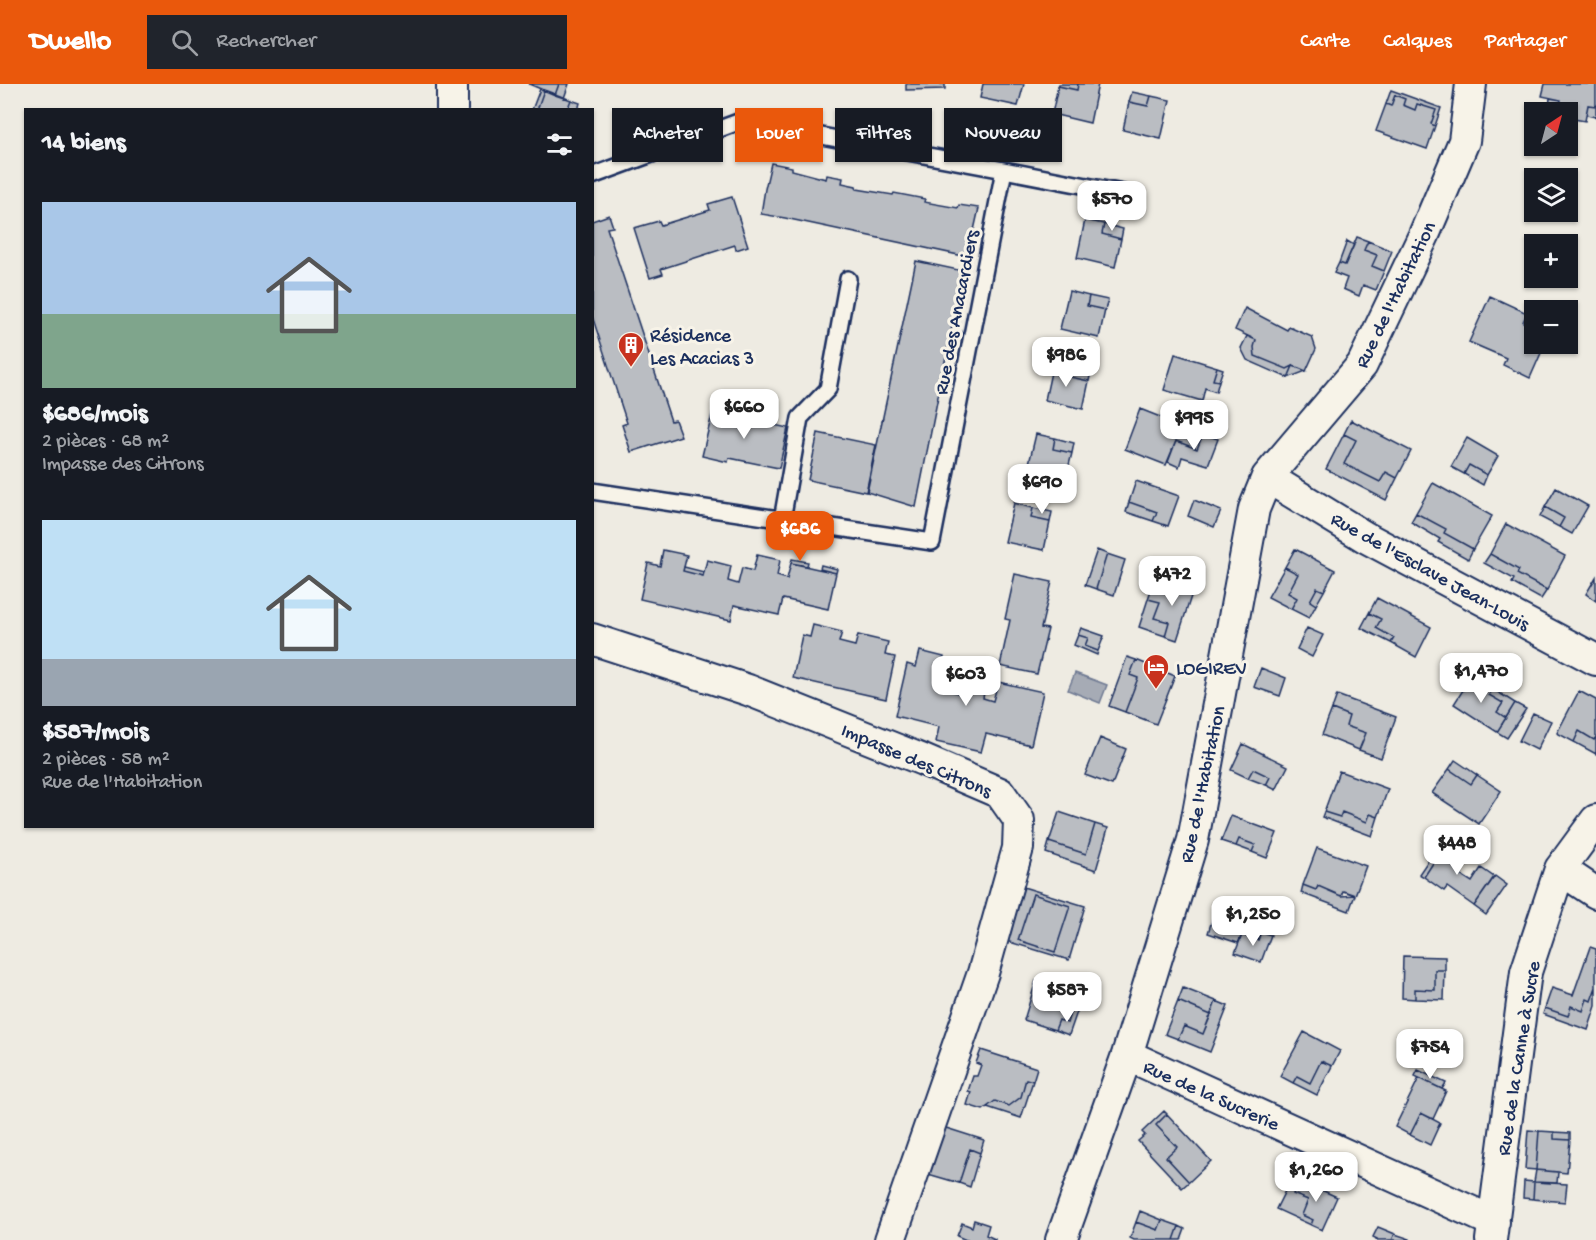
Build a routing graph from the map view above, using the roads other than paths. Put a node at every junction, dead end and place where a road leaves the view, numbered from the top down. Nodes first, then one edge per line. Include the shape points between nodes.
1 (452, 84) edge
2 (1471, 84) edge
3 (452, 108) edge
4 (1004, 170) junction
5 (594, 175) edge
6 (1123, 193) dead end
7 (848, 279) dead end
8 (1267, 477) junction
9 (594, 491) edge
10 (782, 520) junction
11 (594, 640) edge
12 (1596, 660) edge
13 (1596, 820) edge
14 (1560, 870) junction
15 (1596, 893) edge
16 (1127, 1055) junction
17 (1493, 1231) edge
18 (890, 1240) edge
19 (1061, 1240) edge

1 - 3 street
2 - 8 street, Rue de l'Habitation via 1464,141 1362,365
4 - 5 lane via 741,121
4 - 6 lane
4 - 10 lane, Rue des Anacardiers via 932,542
7 - 10 lane via 828,389 800,418
8 - 12 street, Rue de l'Esclave Jean-Louis via 1365,537
8 - 16 street, Rue de l'Habitation via 1254,509 1193,840
9 - 10 lane, Rue des Anacardiers
11 - 18 street, Impasse des Citrons via 748,690 923,760 1000,793 1019,820 1018,848 983,973
13 - 14 street, Rue de la Canne à Sucre
14 - 15 street
14 - 17 street, Rue de la Canne à Sucre via 1526,972
16 - 17 street, Rue de la Sucrerie
16 - 19 street, Rue de l'Habitation

